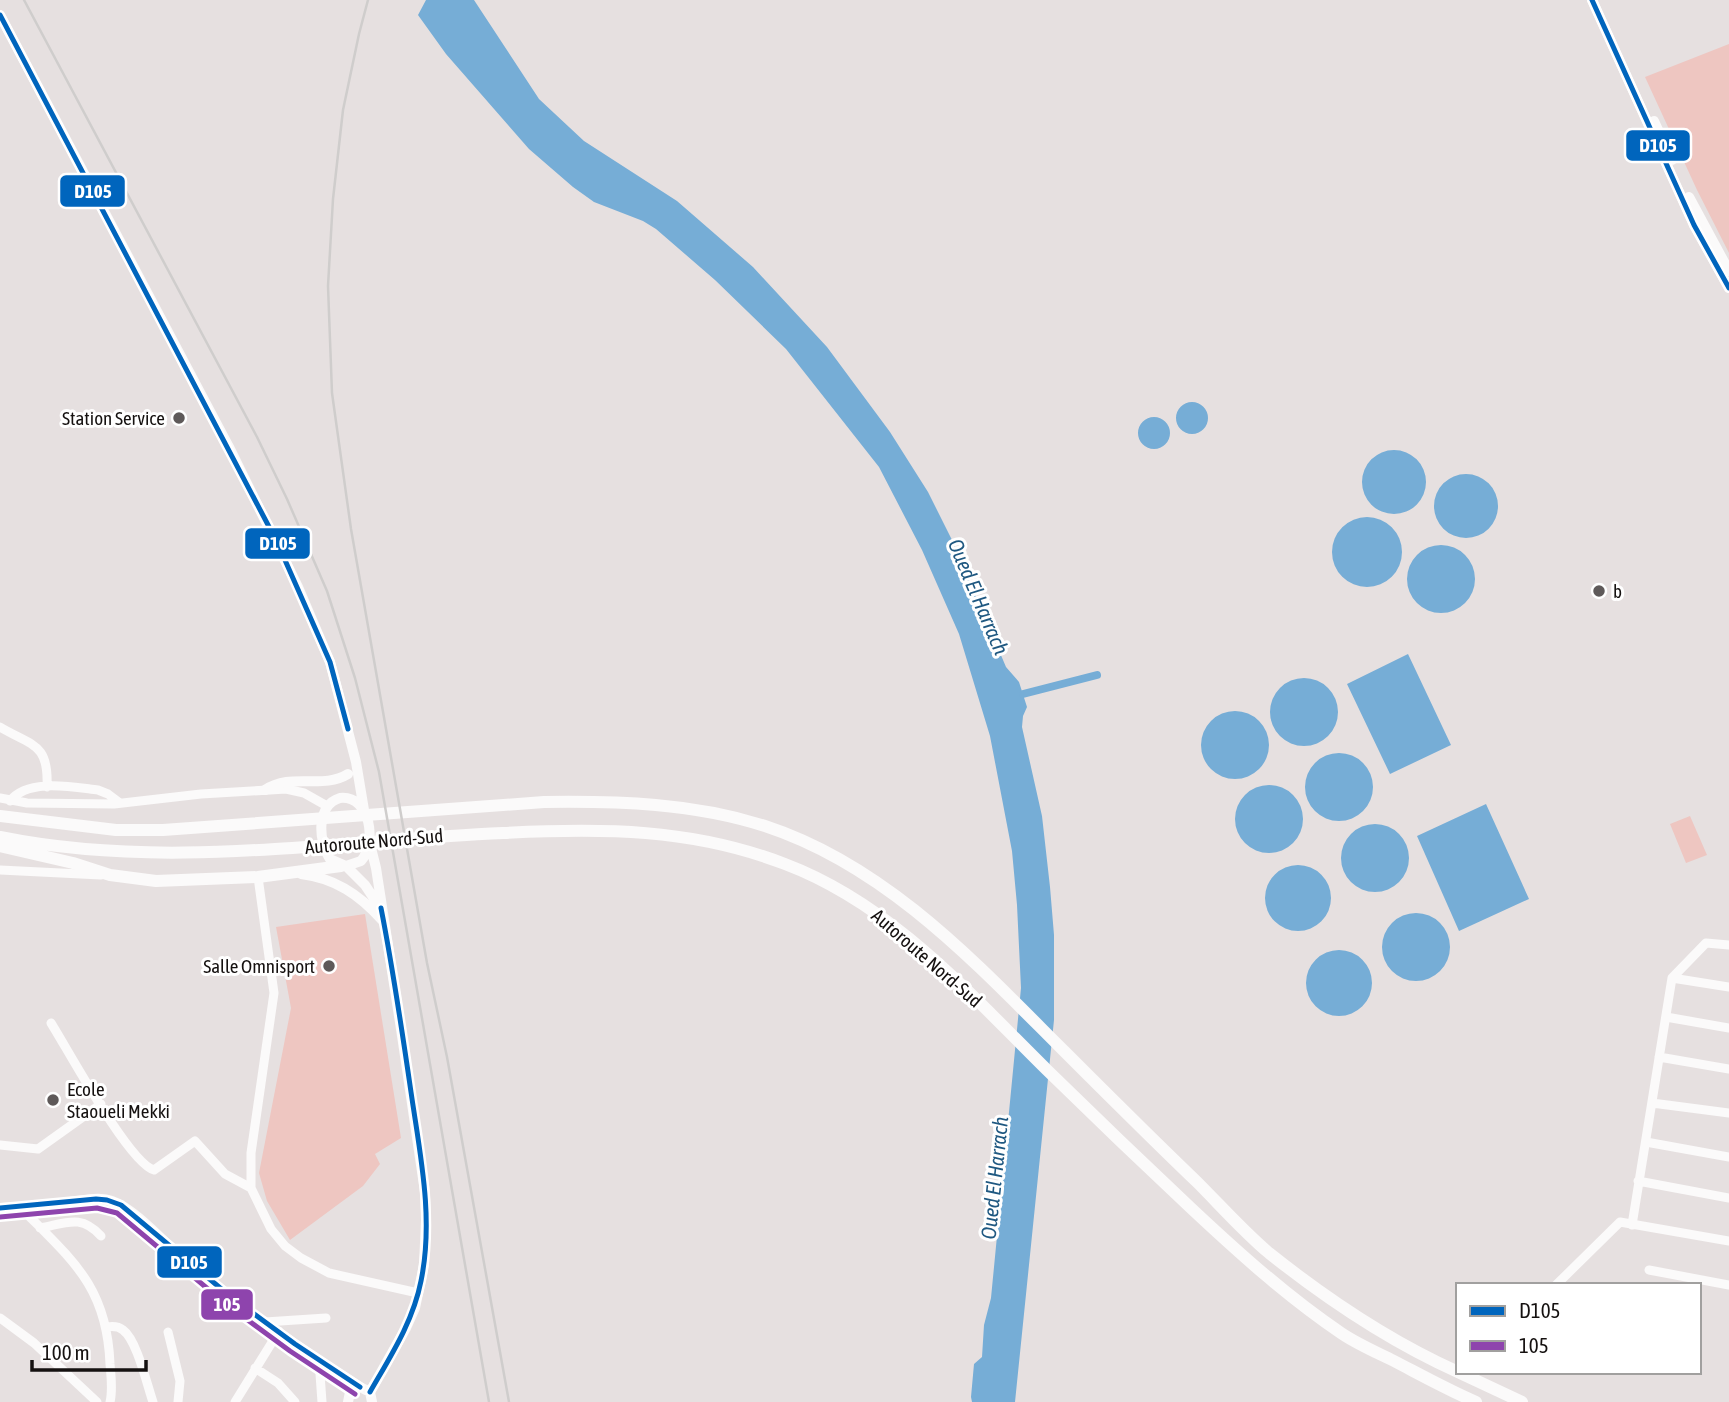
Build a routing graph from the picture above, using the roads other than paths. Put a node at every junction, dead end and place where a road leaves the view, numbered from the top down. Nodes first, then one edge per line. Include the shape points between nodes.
1 (1592, 0) edge
2 (1599, 0) edge
3 (0, 15) edge
4 (1729, 271) edge
5 (1729, 288) edge
6 (0, 727) edge
7 (348, 729) junction
8 (348, 774) junction
9 (47, 787) junction
10 (265, 790) junction
11 (0, 797) edge
12 (120, 803) junction
13 (330, 803) junction
14 (5, 804) edge
15 (364, 810) junction
16 (0, 816) edge
17 (18, 818) junction
18 (0, 837) edge
19 (369, 840) junction
20 (0, 846) edge
21 (344, 866) junction
22 (0, 870) edge
23 (292, 873) junction
24 (110, 875) junction
25 (258, 877) junction
26 (381, 908) junction
27 (383, 921) junction
28 (1729, 945) edge
29 (1672, 978) junction
30 (1729, 987) edge
31 (1666, 1017) junction
32 (51, 1023) dead end
33 (1729, 1028) edge
34 (1659, 1057) junction
35 (1729, 1069) edge
36 (1652, 1102) junction
37 (101, 1104) junction
38 (1729, 1113) edge
39 (1646, 1142) junction
40 (0, 1145) edge
41 (1729, 1157) edge
42 (1638, 1181) junction
43 (251, 1188) junction
44 (1729, 1198) edge
45 (0, 1208) edge
46 (21, 1208) junction
47 (1632, 1224) junction
48 (40, 1228) junction
49 (101, 1236) dead end
50 (1729, 1241) edge
51 (1650, 1270) dead end
52 (1558, 1283) edge
53 (1729, 1284) edge
54 (418, 1293) junction
55 (0, 1318) edge
56 (326, 1318) dead end
57 (265, 1322) junction
58 (107, 1326) junction
59 (279, 1331) junction
60 (168, 1332) dead end
61 (322, 1362) junction
62 (255, 1368) junction
63 (1456, 1371) edge
64 (1462, 1374) edge
65 (366, 1392) edge
66 (348, 1399) edge
67 (97, 1402) edge
68 (110, 1402) edge
69 (153, 1402) edge
70 (178, 1402) edge
71 (235, 1402) edge
72 (295, 1402) edge
73 (323, 1402) edge
74 (1476, 1402) edge
75 (1522, 1402) edge

1 - 5 main road via 1702,240
2 - 4 main road via 1684,188
3 - 7 main road via 282,554 326,651
6 - 9 street via 40,751 47,765
7 - 8 main road
7 - 15 main road
8 - 10 main road via 323,781 282,781
8 - 13 main road
9 - 12 street via 98,790
9 - 14 street via 26,788
10 - 12 street
10 - 13 street via 291,789
11 - 14 street
12 - 14 street
13 - 15 main road via 351,798
13 - 21 main road via 322,820 324,847 330,859
14 - 17 highway
15 - 19 main road
16 - 17 highway, Autoroute Nord-Sud
17 - 63 highway, Autoroute Nord-Sud via 116,830 206,828 592,801 678,806 765,826 811,844 893,893 966,953 1267,1251 1371,1327
18 - 74 highway, Autoroute Nord-Sud via 117,853 212,853 457,835 635,831 729,845 789,865 861,901 910,938 1256,1269 1289,1295 1346,1336
19 - 21 main road via 361,861
19 - 26 main road
20 - 24 highway
21 - 23 highway
21 - 26 main road
22 - 24 street
23 - 25 highway
23 - 27 main road via 341,886
24 - 25 highway via 178,882
25 - 43 street via 274,1002 251,1153
26 - 27 main road
27 - 54 main road via 425,1192 426,1241
28 - 29 street via 1706,943
29 - 30 street
29 - 31 street
31 - 33 street
31 - 34 street
32 - 37 street
34 - 35 street
34 - 36 street
36 - 38 street
36 - 39 street
37 - 40 street via 37,1149
37 - 43 street via 146,1168 154,1170 195,1141 225,1174
39 - 41 street
39 - 42 street
42 - 44 street
42 - 47 street
43 - 54 street via 271,1230 301,1258 329,1273
45 - 46 main road
46 - 48 street
46 - 57 main road via 94,1199 123,1205
47 - 50 street
47 - 52 street via 1620,1222
48 - 49 street via 76,1221 92,1226
48 - 58 street via 89,1284
51 - 53 street
54 - 65 main road via 410,1318
55 - 67 street
56 - 57 street
57 - 59 main road
58 - 68 street
58 - 69 street via 116,1326 131,1339
59 - 61 main road
59 - 62 street
60 - 70 street via 180,1381
61 - 65 main road
61 - 66 main road
61 - 73 street
62 - 71 street
62 - 72 street via 278,1382
64 - 75 highway, Autoroute Nord-Sud
65 - 66 main road via 353,1389

